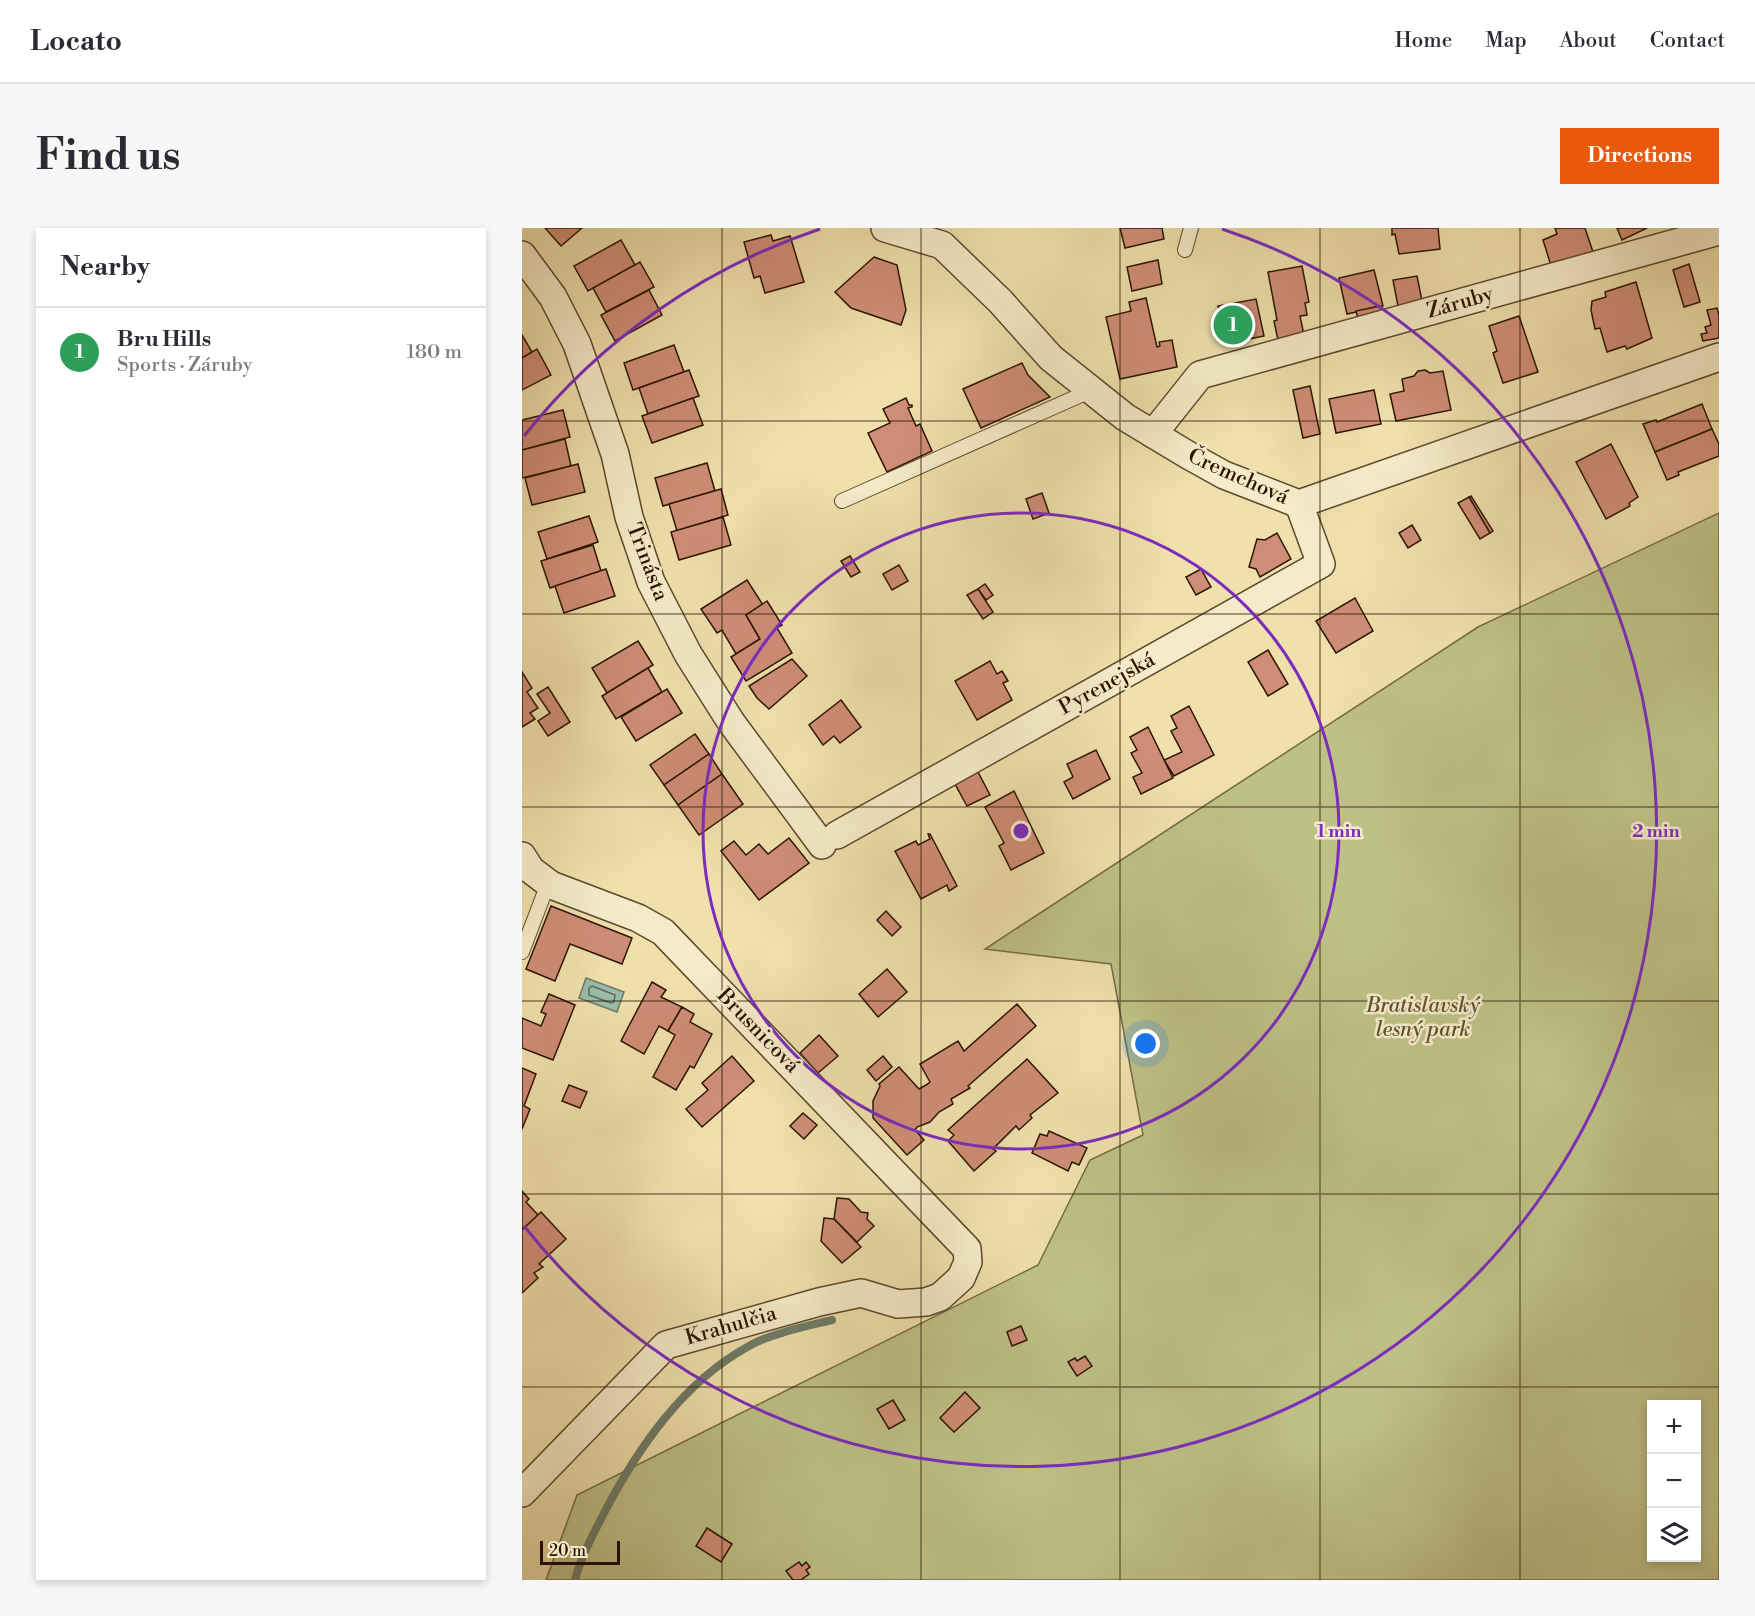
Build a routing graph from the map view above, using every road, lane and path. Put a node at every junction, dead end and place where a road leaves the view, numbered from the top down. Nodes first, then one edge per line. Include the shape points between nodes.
1 (885, 228) edge
2 (1191, 228) edge
3 (1719, 231) edge
4 (946, 237) edge
5 (1185, 250) dead end
6 (522, 255) edge
7 (1719, 357) edge
8 (1090, 391) junction
9 (1153, 434) junction
10 (842, 501) dead end
11 (1299, 504) junction
12 (830, 840) joint
13 (522, 856) edge
14 (551, 885) junction
15 (522, 952) edge
16 (967, 1250) joint
17 (522, 1493) edge

1 - 4 street, Čremchová
2 - 5 lane
3 - 9 street, Záruby via 1200,375
4 - 8 street, Čremchová via 1051,358
6 - 12 street, Trinásta via 553,297 577,344 615,454 629,517 651,582 687,654 731,722
7 - 11 street, Čremchová
8 - 9 street, Čremchová
8 - 10 lane
9 - 11 street, Čremchová via 1224,475
11 - 12 street, Pyrenejská via 1321,564
13 - 14 street, Brusnicová via 531,870
14 - 15 lane
14 - 16 street, Brusnicová via 638,918 663,932
16 - 17 street, Krahulčia via 968,1263 961,1278 940,1297 926,1302 898,1304 861,1293 666,1345

